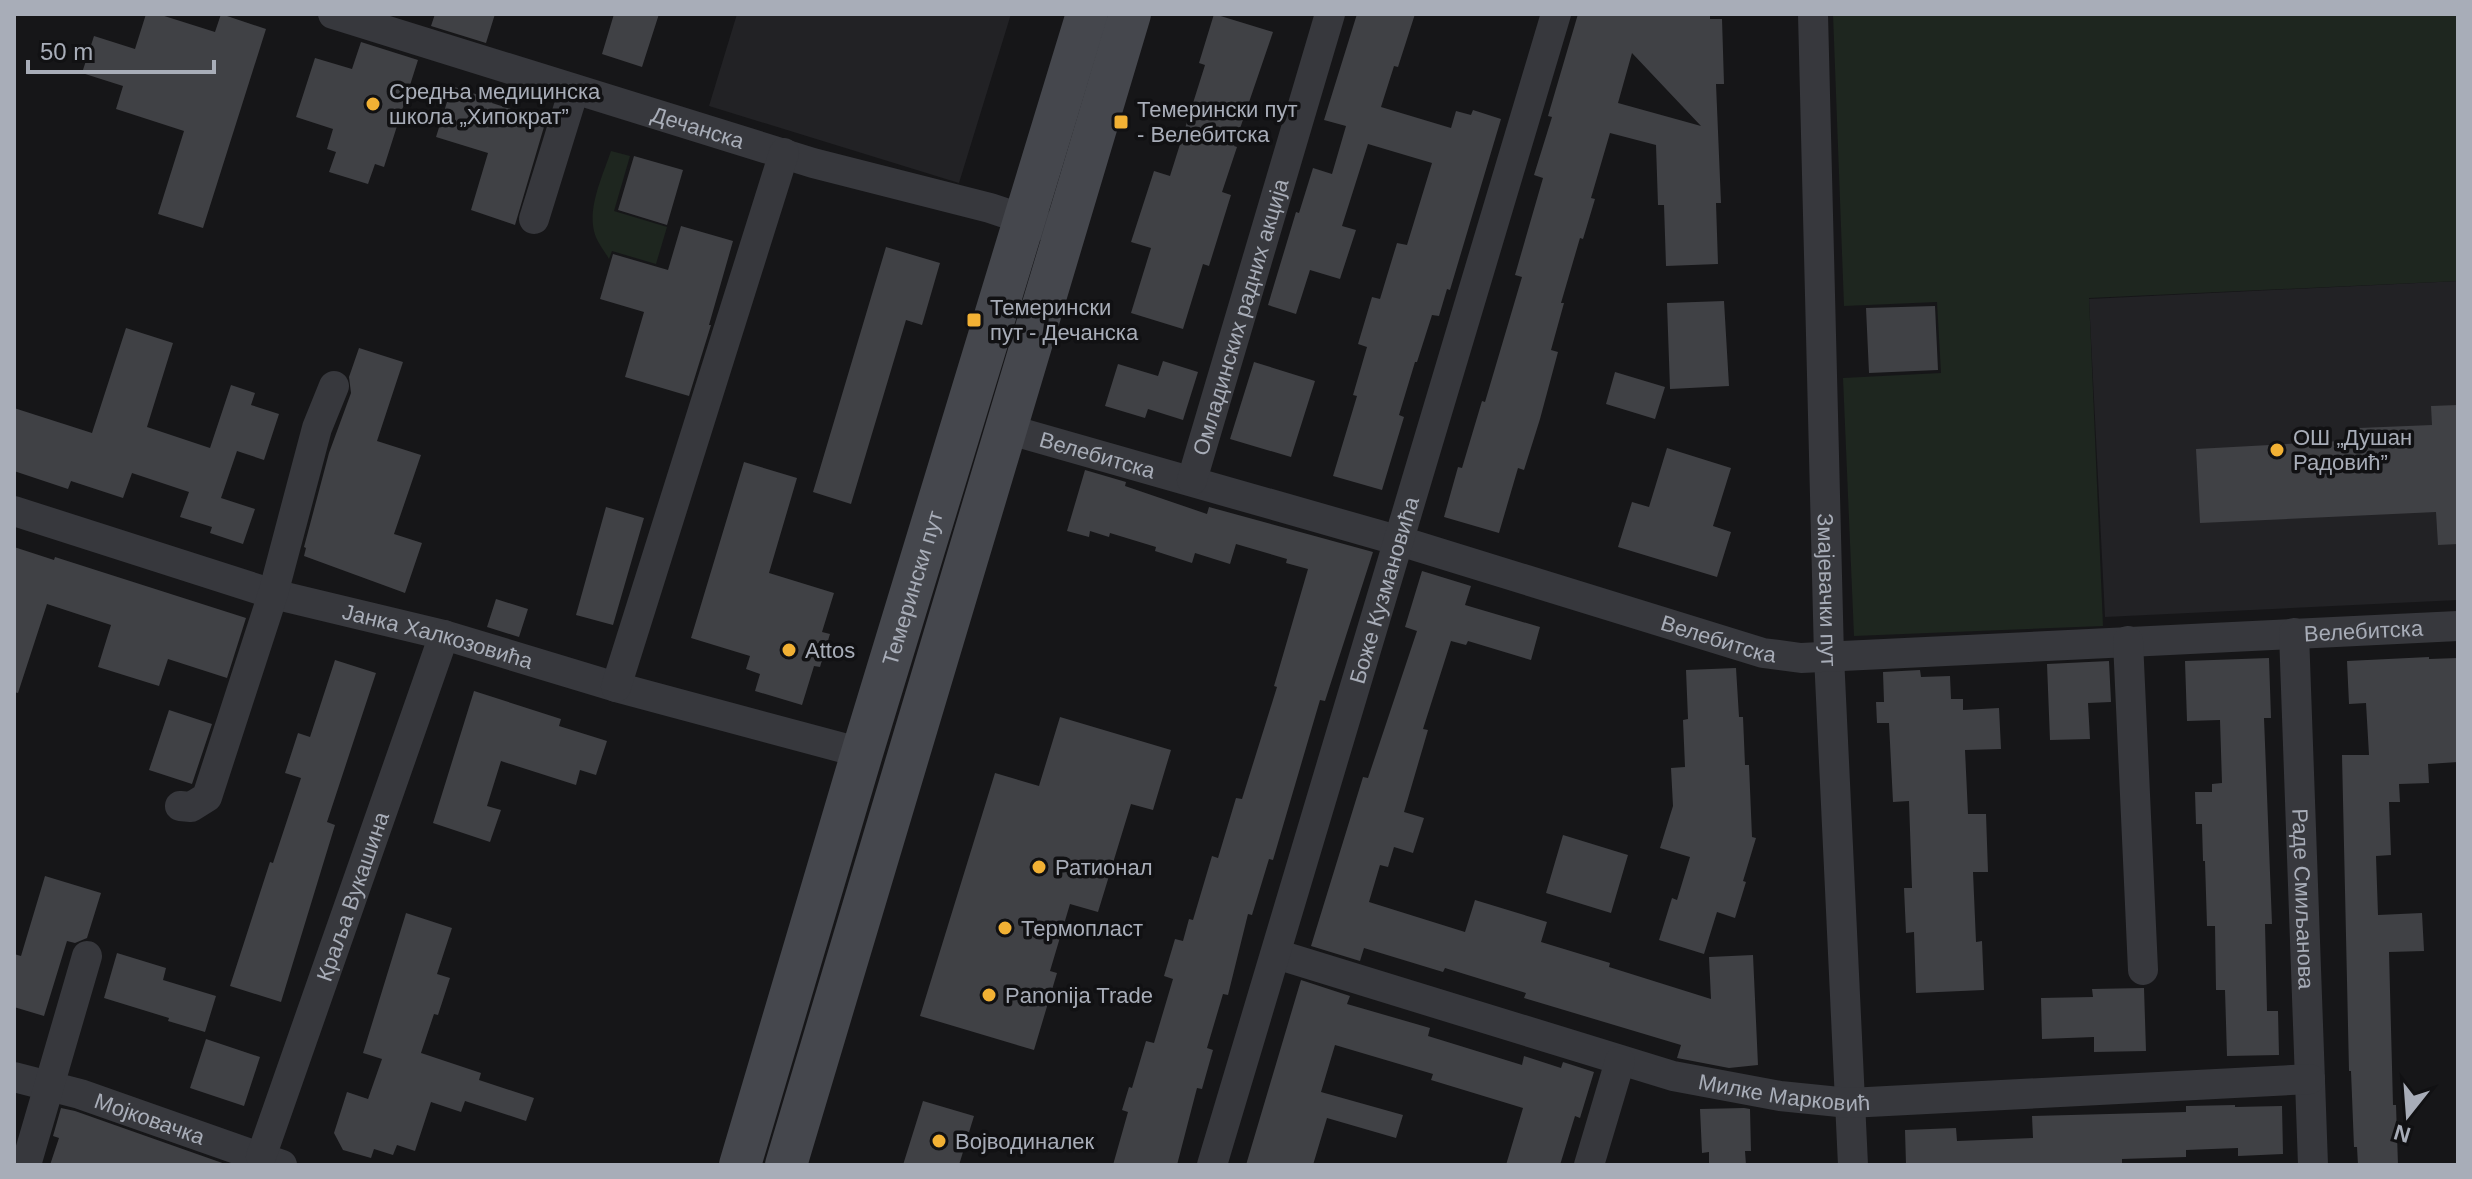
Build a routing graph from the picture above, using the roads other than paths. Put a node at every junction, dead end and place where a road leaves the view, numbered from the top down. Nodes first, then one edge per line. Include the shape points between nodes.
1 (333, 14) edge
2 (1087, 14) edge
3 (1130, 14) edge
4 (1330, 14) edge
5 (1556, 14) edge
6 (1813, 14) edge
7 (574, 90) junction
8 (784, 153) junction
9 (534, 219) dead end
10 (1025, 219) junction
11 (1066, 233) junction
12 (334, 386) dead end
13 (1007, 429) junction
14 (1192, 480) junction
15 (14, 511) edge
16 (1400, 541) junction
17 (273, 594) junction
18 (2458, 626) edge
19 (2294, 633) junction
20 (444, 635) junction
21 (2128, 641) junction
22 (1829, 656) junction
23 (616, 687) junction
24 (862, 753) junction
25 (180, 806) dead end
26 (1276, 954) junction
27 (87, 956) dead end
28 (2143, 970) dead end
29 (1620, 1061) junction
30 (14, 1077) edge
31 (2310, 1079) junction
32 (48, 1085) junction
33 (1849, 1103) junction
34 (272, 1161) edge
35 (26, 1165) edge
36 (740, 1165) edge
37 (786, 1165) edge
38 (1212, 1165) edge
39 (1589, 1165) edge
40 (1853, 1165) edge
41 (2313, 1165) edge

1 - 7 street, Дечанска
2 - 10 main road, Темерински пут
3 - 11 main road, Темерински пут
4 - 14 street, Омладинских радних акција
5 - 16 street, Боже Кузмановића
6 - 22 street, Змајевачки пут
7 - 8 street, Дечанска
7 - 9 street
8 - 10 street, Дечанска
8 - 23 street
10 - 11 street, Дечанска
10 - 24 main road, Темерински пут
11 - 13 main road, Темерински пут
12 - 17 street via 317,428
13 - 14 street, Велебитска
13 - 37 main road, Темерински пут
14 - 16 street, Велебитска
15 - 17 street, Јанка Халкозовића
16 - 22 street, Велебитска via 1763,653
16 - 26 street, Боже Кузмановића
17 - 20 street, Јанка Халкозовића
17 - 25 street via 207,797 191,807
18 - 19 street, Велебитска
19 - 21 street, Велебитска
19 - 31 street, Раде Смиљанова
20 - 23 street, Јанка Халкозовића
20 - 34 street, Краља Вукашина
21 - 22 street, Велебитска
21 - 28 street
22 - 33 street, Змајевачки пут
23 - 24 street, Јанка Халкозовића
24 - 36 main road, Темерински пут
26 - 29 street, Милке Марковић
26 - 38 street, Боже Кузмановића
27 - 32 street
29 - 33 street, Милке Марковић via 1722,1086
29 - 39 street
30 - 32 street, Мојковачка
31 - 33 street, Милке Марковић
31 - 41 street, Раде Смиљанова
32 - 34 street, Мојковачка
32 - 35 street
33 - 40 street, Змајевачки пут

